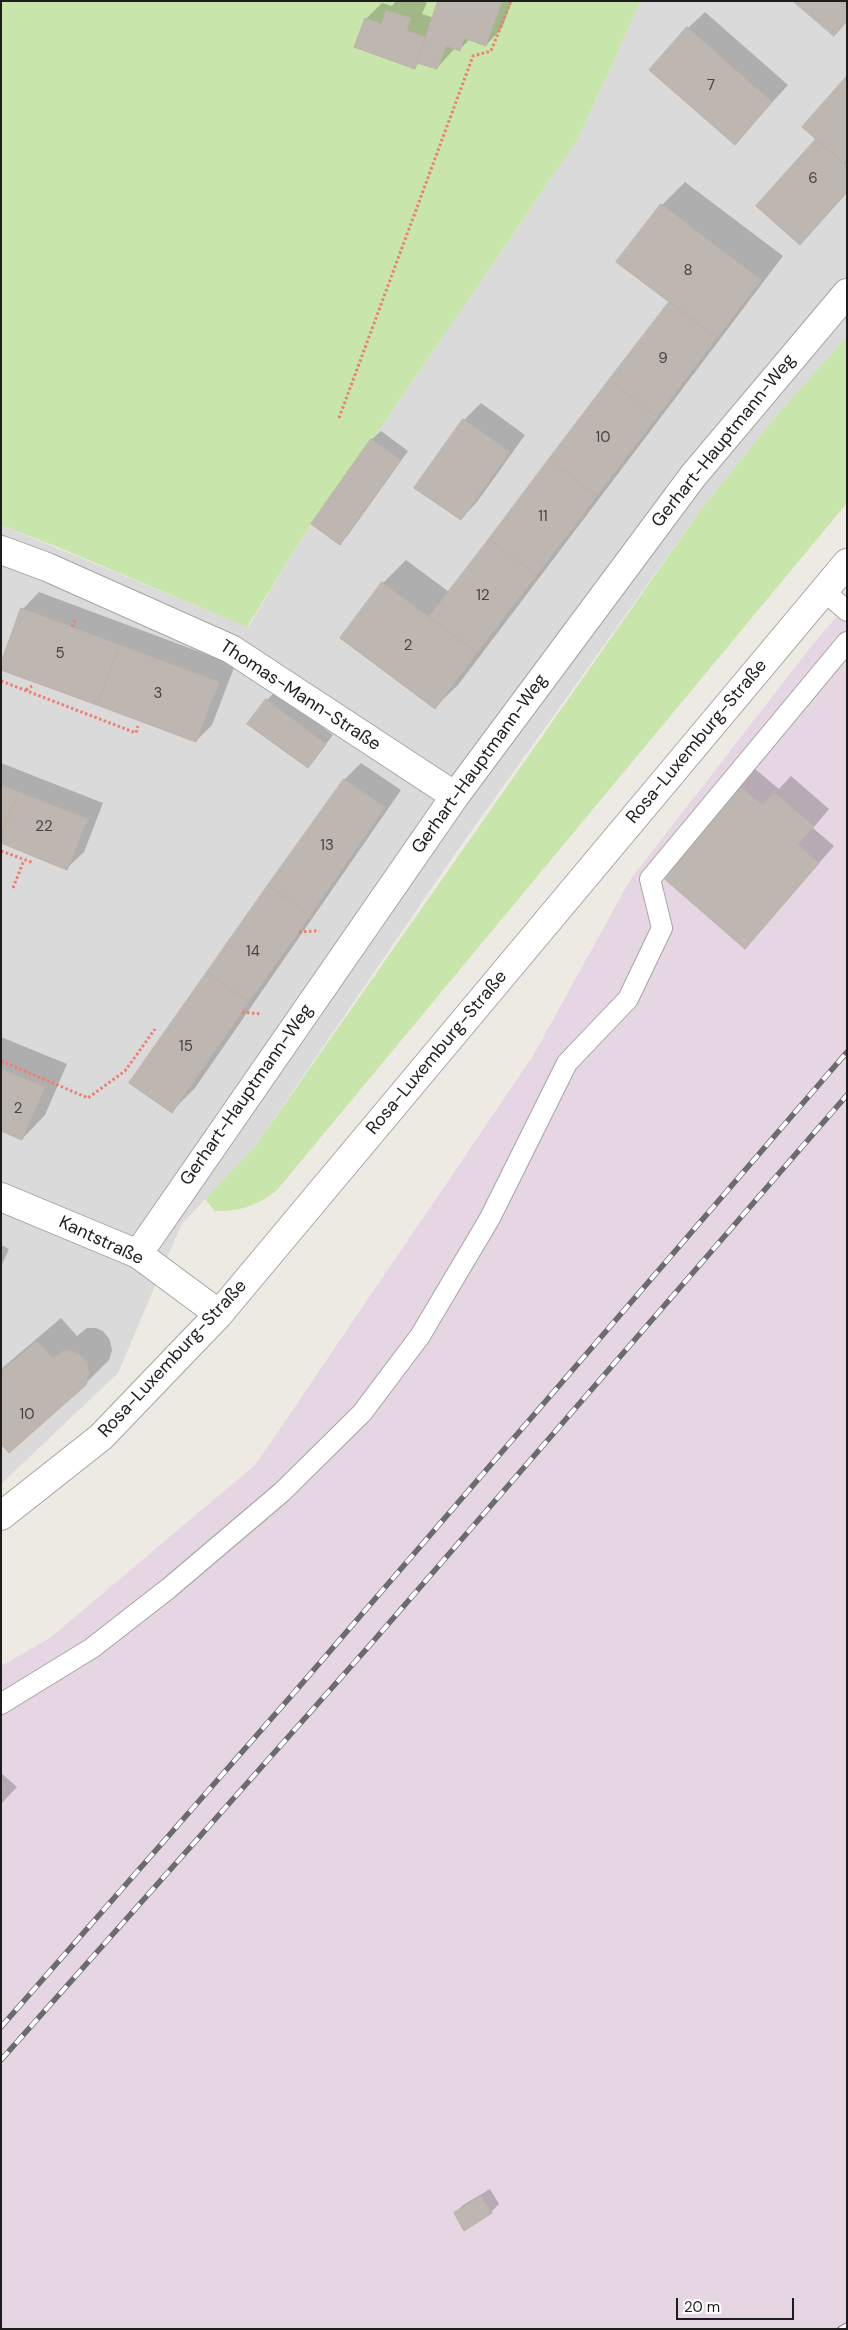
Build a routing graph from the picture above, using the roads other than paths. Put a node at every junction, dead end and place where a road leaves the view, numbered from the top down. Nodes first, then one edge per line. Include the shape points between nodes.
1 (847, 293) edge
2 (1, 550) edge
3 (847, 563) edge
4 (823, 590) junction
5 (847, 612) edge
6 (847, 642) edge
7 (455, 796) junction
8 (1, 1197) edge
9 (138, 1254) junction
10 (219, 1314) junction
11 (1, 1516) edge
12 (1, 1704) edge

1 - 7 street, Gerhart-Hauptmann-Weg via 692,476
2 - 7 street, Thomas-Mann-Straße via 47,567 231,649
3 - 4 street, Rosa-Luxemburg-Straße
4 - 5 lane
4 - 10 street, Rosa-Luxemburg-Straße
6 - 12 lane via 650,879 662,928 628,999 567,1063 490,1218 420,1336 362,1413 282,1492 169,1588 92,1648
7 - 9 street, Gerhart-Hauptmann-Weg
8 - 9 street, Kantstraße
9 - 10 street, Kantstraße
10 - 11 street, Rosa-Luxemburg-Straße via 101,1437

